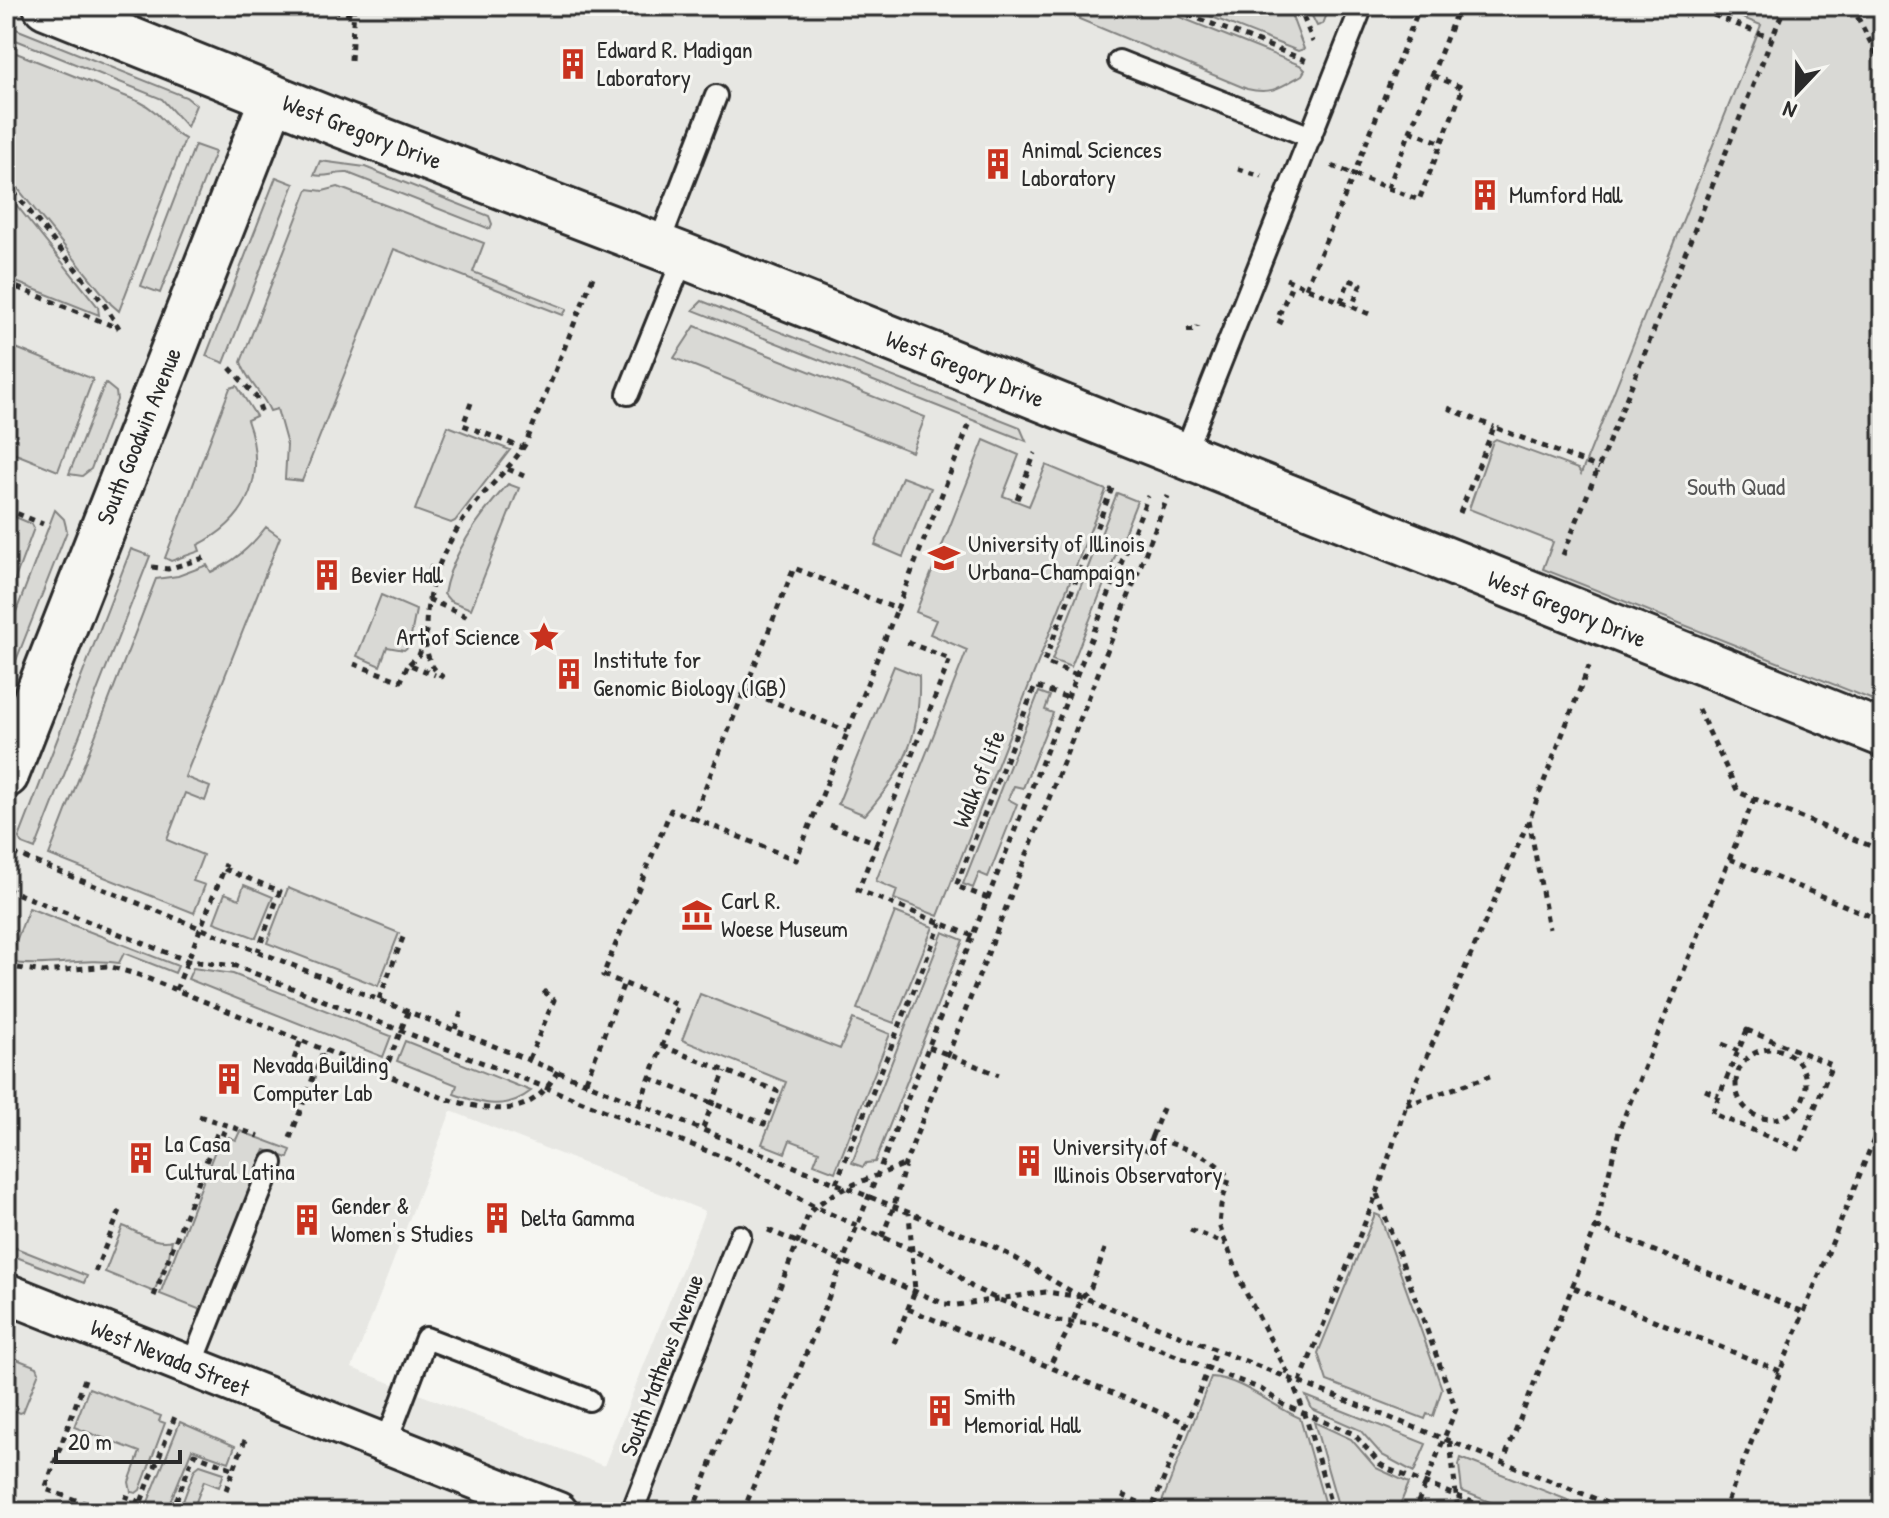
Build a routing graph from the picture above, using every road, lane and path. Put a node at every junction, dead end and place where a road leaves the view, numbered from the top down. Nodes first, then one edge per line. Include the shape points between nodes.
1 (46, 6) edge
2 (247, 6) edge
3 (310, 6) edge
4 (354, 6) edge
5 (1166, 6) edge
6 (1299, 6) edge
7 (1362, 6) edge
8 (1420, 6) edge
9 (1459, 6) edge
10 (1691, 6) edge
11 (1785, 6) edge
12 (1852, 6) edge
13 (354, 15) junction
14 (239, 16) dead end
15 (1771, 38) junction
16 (1318, 54) dead end
17 (351, 60) dead end
18 (1119, 61) dead end
19 (1315, 64) dead end
20 (1883, 67) edge
21 (1432, 75) junction
22 (716, 96) dead end
23 (273, 97) junction
24 (1410, 131) junction
25 (1442, 143) junction
26 (1307, 146) junction
27 (1238, 169) dead end
28 (1354, 174) junction
29 (1270, 179) dead end
30 (6, 182) edge
31 (1388, 188) junction
32 (671, 251) junction
33 (1259, 268) junction
34 (593, 277) dead end
35 (1293, 282) junction
36 (6, 283) edge
37 (1306, 288) junction
38 (1341, 302) junction
39 (1352, 307) junction
40 (1372, 315) dead end
41 (1283, 323) dead end
42 (230, 368) dead end
43 (628, 394) dead end
44 (471, 403) dead end
45 (1448, 408) dead end
46 (262, 413) dead end
47 (969, 425) dead end
48 (1494, 427) junction
49 (523, 448) junction
50 (1035, 453) dead end
51 (1599, 468) junction
52 (508, 469) junction
53 (1177, 472) junction
54 (524, 476) dead end
55 (1114, 483) dead end
56 (1148, 496) dead end
57 (1017, 499) dead end
58 (6, 509) edge
59 (1460, 513) dead end
60 (43, 524) dead end
61 (1563, 555) dead end
62 (204, 558) dead end
63 (152, 567) dead end
64 (429, 567) dead end
65 (438, 570) junction
66 (428, 599) junction
67 (897, 609) junction
68 (468, 617) dead end
69 (425, 640) junction
70 (904, 641) dead end
71 (354, 664) dead end
72 (408, 664) junction
73 (1589, 666) dead end
74 (1077, 675) junction
75 (744, 690) junction
76 (1068, 698) junction
77 (1698, 709) dead end
78 (847, 731) junction
79 (1883, 734) edge
80 (6, 775) edge
81 (1754, 799) junction
82 (693, 818) junction
83 (1529, 820) junction
84 (830, 825) dead end
85 (877, 843) junction
86 (1883, 851) edge
87 (13, 853) dead end
88 (1730, 859) junction
89 (6, 889) edge
90 (988, 898) junction
91 (1883, 921) edge
92 (941, 923) junction
93 (201, 928) junction
94 (1549, 929) dead end
95 (404, 935) dead end
96 (973, 936) junction
97 (258, 951) junction
98 (188, 961) junction
99 (6, 966) edge
100 (624, 983) junction
101 (540, 988) dead end
102 (176, 990) junction
103 (379, 999) junction
104 (409, 1010) junction
105 (462, 1010) dead end
106 (455, 1029) junction
107 (401, 1031) junction
108 (301, 1040) junction
109 (1722, 1044) dead end
110 (662, 1046) junction
111 (929, 1047) junction
112 (324, 1049) junction
113 (1738, 1051) junction
114 (948, 1054) junction
115 (294, 1059) dead end
116 (529, 1059) junction
117 (302, 1070) dead end
118 (558, 1070) junction
119 (725, 1071) junction
120 (384, 1073) junction
121 (999, 1075) dead end
122 (313, 1076) junction
123 (1490, 1076) dead end
124 (650, 1078) junction
125 (586, 1081) junction
126 (549, 1089) junction
127 (1736, 1089) joint
128 (1705, 1090) dead end
129 (1719, 1096) junction
130 (640, 1103) junction
131 (713, 1104) junction
132 (1406, 1105) junction
133 (1164, 1106) dead end
134 (199, 1116) dead end
135 (1883, 1117) edge
136 (703, 1128) junction
137 (226, 1132) junction
138 (1152, 1136) junction
139 (264, 1138) dead end
140 (290, 1138) dead end
141 (1146, 1152) dead end
142 (272, 1163) dead end
143 (905, 1164) junction
144 (877, 1177) junction
145 (836, 1183) junction
146 (848, 1188) junction
147 (1377, 1193) junction
148 (869, 1196) junction
149 (894, 1206) junction
150 (815, 1207) junction
151 (121, 1208) dead end
152 (909, 1213) junction
153 (857, 1226) junction
154 (1596, 1227) junction
155 (1190, 1230) dead end
156 (748, 1231) joint
157 (882, 1237) junction
158 (798, 1242) junction
159 (1226, 1244) junction
160 (910, 1249) junction
161 (1105, 1249) dead end
162 (843, 1262) junction
163 (95, 1272) dead end
164 (1573, 1288) junction
165 (915, 1291) junction
166 (6, 1293) edge
167 (154, 1296) dead end
168 (1082, 1297) junction
169 (997, 1299) junction
170 (908, 1309) junction
171 (1804, 1312) junction
172 (1072, 1323) junction
173 (894, 1343) dead end
174 (1216, 1350) junction
175 (191, 1367) junction
176 (1049, 1367) junction
177 (1208, 1368) junction
178 (1780, 1371) junction
179 (85, 1379) dead end
180 (1291, 1379) junction
181 (1300, 1382) junction
182 (589, 1400) dead end
183 (176, 1414) dead end
184 (1305, 1414) junction
185 (1186, 1423) junction
186 (245, 1440) dead end
187 (1447, 1440) junction
188 (386, 1443) junction
189 (1503, 1462) junction
190 (234, 1469) junction
191 (1426, 1484) junction
192 (226, 1490) dead end
193 (1122, 1495) dead end
194 (1456, 1495) junction
195 (124, 1496) dead end
196 (140, 1502) junction
197 (110, 1512) edge
198 (137, 1512) edge
199 (172, 1512) edge
200 (558, 1512) edge
201 (632, 1512) edge
202 (692, 1512) edge
203 (743, 1512) edge
204 (1333, 1512) edge
205 (1414, 1512) edge
206 (1458, 1512) edge
207 (1498, 1512) edge
208 (1629, 1512) edge
209 (1723, 1512) edge

1 - 23 street, West Gregory Drive
2 - 14 path
3 - 13 path
4 - 13 path
5 - 19 path
6 - 16 path
7 - 26 lane
8 - 28 path
9 - 21 path
10 - 15 path
11 - 15 path
12 - 20 path
13 - 17 path
15 - 51 path
18 - 26 lane
21 - 24 path
21 - 25 path via 1463,88
22 - 32 lane
23 - 32 street, West Gregory Drive
23 - 80 street, South Goodwin Avenue
24 - 25 path
24 - 31 path
25 - 31 path via 1419,200
26 - 28 path
26 - 33 lane
27 - 29 path
28 - 31 path
28 - 37 path
30 - 36 path via 119,328
32 - 43 lane
32 - 53 street, West Gregory Drive
33 - 35 path
33 - 53 lane
34 - 49 path
35 - 37 path
35 - 41 path via 1277,320
37 - 38 path
38 - 39 path
38 - 39 path via 1349,280 1361,284
39 - 40 path
42 - 46 path via 256,397
44 - 49 path via 463,425
45 - 48 path
47 - 67 path
48 - 51 path
48 - 59 path
49 - 52 path
50 - 57 path
51 - 61 path
52 - 54 path
52 - 65 path via 474,505
53 - 79 street, West Gregory Drive
53 - 114 path
55 - 74 path via 1044,662
56 - 74 path
58 - 60 path
62 - 63 path via 168,569
64 - 65 path
65 - 66 path
66 - 68 path
66 - 69 path
67 - 75 path via 794,568
67 - 78 path
69 - 72 path
69 - 72 path via 429,663 444,678
70 - 85 path via 950,659
71 - 72 path via 401,681
73 - 83 path
74 - 76 path
75 - 78 path
75 - 82 path
76 - 90 path
76 - 90 path, Walk of Life via 1035,686 956,886
77 - 81 path via 1738,792
78 - 82 path via 796,860
81 - 86 path
81 - 88 path
82 - 100 path via 671,810 603,975
83 - 94 path
83 - 132 path
84 - 85 path
85 - 92 path via 858,890
87 - 93 path
88 - 91 path
88 - 154 path via 1620,1127
89 - 98 path
90 - 96 path
92 - 96 path
92 - 145 path
93 - 97 path
93 - 97 path via 225,866 280,891
93 - 98 path
95 - 103 path
96 - 111 path
97 - 103 path
98 - 102 path
98 - 107 path via 236,966
99 - 102 path via 43,972 108,966
100 - 110 path via 678,1005
100 - 125 path
101 - 116 path via 554,1000
102 - 108 path
103 - 104 path
104 - 106 path
104 - 107 path
105 - 106 path
106 - 116 path
107 - 120 path
107 - 126 path
108 - 112 path
108 - 115 path
109 - 113 path
110 - 119 path
110 - 124 path
111 - 114 path
111 - 144 path
112 - 120 path
112 - 122 path
113 - 129 path
113 - 129 path via 1747,1030 1832,1065 1798,1149 1712,1113
114 - 121 path
114 - 143 path
116 - 118 path
117 - 122 path
118 - 125 path
118 - 126 path
119 - 131 path
119 - 131 path via 777,1091 764,1124
120 - 126 path via 446,1099 493,1110 526,1104
122 - 140 path
123 - 132 path
124 - 130 path
124 - 131 path
125 - 130 path
126 - 150 path via 733,1161
127 - 127 path via 1747,1109 1779,1118 1798,1106 1805,1074 1791,1055 1769,1049 1748,1058 1736,1077
128 - 129 path
130 - 136 path
131 - 136 path
132 - 147 path
133 - 138 path
134 - 137 path
135 - 171 path
136 - 145 path
137 - 139 path
137 - 167 path via 218,1131
138 - 141 path
138 - 159 path via 1222,1167 1229,1179 1219,1225
142 - 175 lane
143 - 144 path
143 - 149 path
144 - 146 path
144 - 148 path
145 - 146 path
146 - 148 path
146 - 150 path
147 - 181 path
147 - 187 path via 1456,1409
148 - 149 path
148 - 153 path
149 - 152 path
149 - 157 path
150 - 153 path
150 - 158 path
151 - 163 path
152 - 160 path
152 - 168 path via 1017,1257
153 - 157 path
153 - 162 path
154 - 164 path
154 - 171 path
155 - 159 path
156 - 158 path
156 - 201 lane, South Mathews Avenue
157 - 160 path
158 - 162 path
158 - 202 path
159 - 180 path
160 - 165 path
160 - 169 path
161 - 168 path
162 - 165 path
162 - 203 path
164 - 178 path
164 - 189 path
165 - 169 path via 945,1304
165 - 170 path
166 - 175 street, West Nevada Street
168 - 169 path via 1046,1292
168 - 172 path
168 - 174 path
169 - 172 path
170 - 173 path
170 - 176 path
171 - 178 path
172 - 176 path
172 - 177 path via 1095,1324
174 - 177 path
174 - 180 path
175 - 188 street, West Nevada Street
176 - 185 path
177 - 184 path
177 - 185 path
178 - 209 path
179 - 197 path via 45,1489
180 - 181 path
180 - 184 path
181 - 187 path
182 - 188 lane via 426,1338
183 - 196 path
184 - 191 path via 1347,1429 1380,1464
184 - 204 path
185 - 193 path via 1152,1508
186 - 190 path
187 - 189 path
187 - 191 path
187 - 194 path
188 - 200 street, West Nevada Street
189 - 208 path
190 - 192 path
190 - 199 path via 194,1454
191 - 194 path
191 - 205 path
194 - 206 path
194 - 207 path
195 - 196 path
196 - 198 path

